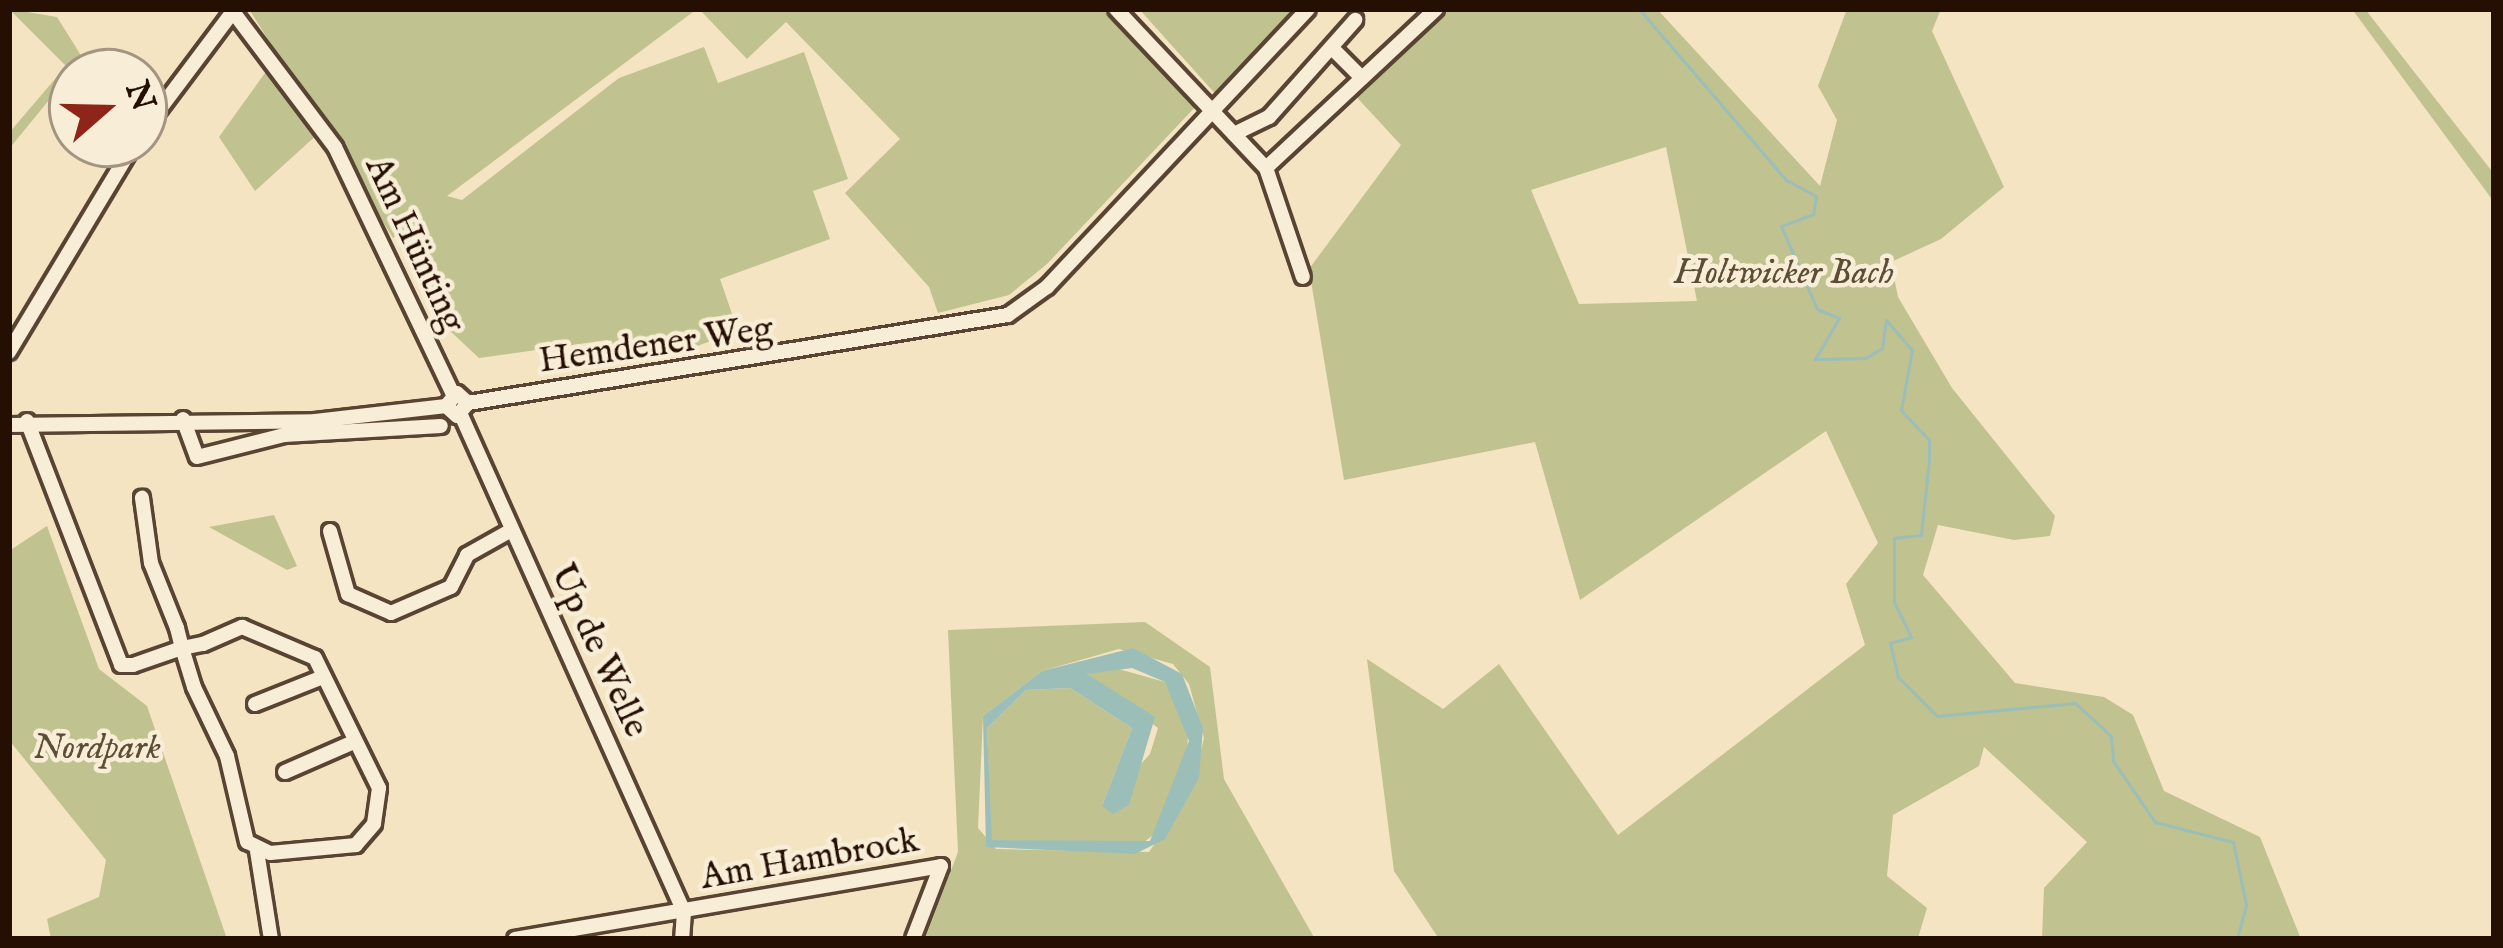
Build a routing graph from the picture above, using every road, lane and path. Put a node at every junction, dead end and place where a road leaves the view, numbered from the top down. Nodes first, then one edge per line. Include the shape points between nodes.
1 (1117, 9) edge
2 (1308, 9) edge
3 (1436, 9) edge
4 (233, 10) edge
5 (1355, 20) dead end
6 (1335, 51) junction
7 (1362, 77) junction
8 (168, 98) edge
9 (1212, 110) junction
10 (1234, 134) junction
11 (120, 168) edge
12 (1267, 168) junction
13 (1303, 277) dead end
14 (9, 352) edge
15 (449, 400) junction
16 (464, 409) junction
17 (183, 419) junction
18 (27, 421) junction
19 (9, 425) edge
20 (441, 425) dead end
21 (142, 498) dead end
22 (330, 531) dead end
23 (508, 532) junction
24 (182, 648) junction
25 (322, 677) junction
26 (255, 704) dead end
27 (349, 744) junction
28 (285, 772) dead end
29 (257, 850) junction
30 (685, 912) junction
31 (272, 939) edge
32 (515, 939) edge
33 (682, 939) edge
34 (913, 939) edge

1 - 9 street
2 - 9 street, Hemdener Weg
3 - 7 street
4 - 8 street
4 - 15 street, Am Hünting via 325,129
5 - 6 street
6 - 7 street
6 - 10 street via 1269,117
7 - 12 street
9 - 10 street
9 - 16 street, Hemdener Weg via 1047,287 1008,315
10 - 12 street
11 - 14 street
12 - 13 street
15 - 16 street
15 - 17 street via 315,421
16 - 23 street, Up de Welle
17 - 18 street
17 - 20 street via 196,457 284,435
18 - 19 street
18 - 24 street via 112,656 133,665
21 - 24 street
22 - 23 street via 348,594 391,613 451,587 466,555
23 - 30 street, Up de Welle
24 - 25 street via 256,629 305,649
24 - 29 street
25 - 26 street
25 - 27 street
27 - 28 street
27 - 29 street via 379,788 365,835 344,850
29 - 31 street
30 - 32 street
30 - 33 street
30 - 34 street, Am Hambrock via 941,866

